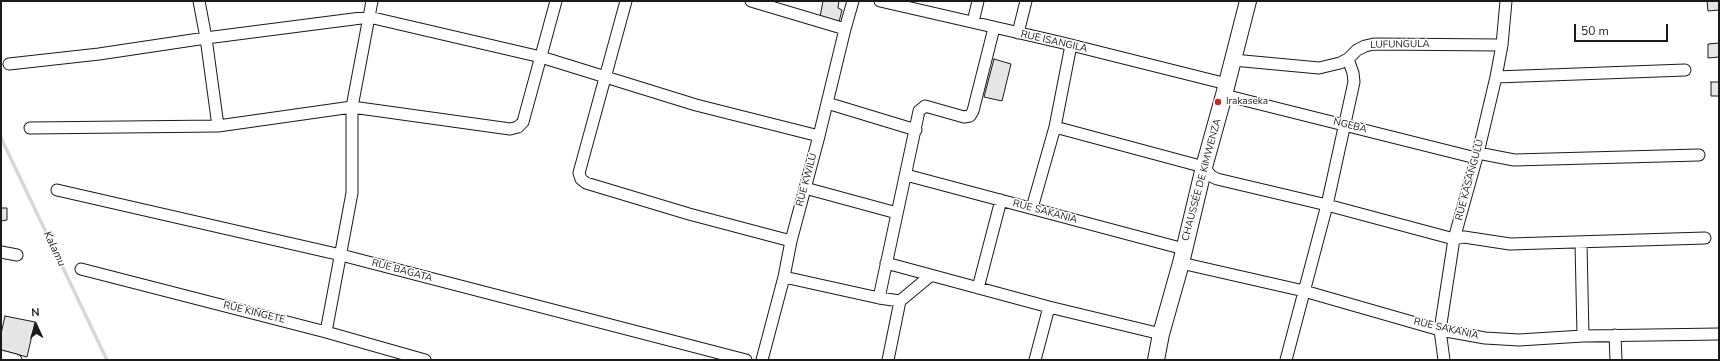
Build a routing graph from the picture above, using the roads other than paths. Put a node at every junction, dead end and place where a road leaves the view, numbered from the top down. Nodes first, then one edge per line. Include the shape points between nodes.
1 (199, 1) edge
2 (372, 1) edge
3 (556, 1) edge
4 (626, 1) edge
5 (751, 1) edge
6 (853, 1) edge
7 (880, 1) edge
8 (978, 1) edge
9 (1026, 1) edge
10 (1247, 1) edge
11 (1506, 1) edge
12 (369, 17) junction
13 (974, 22) junction
14 (994, 28) junction
15 (845, 29) junction
16 (1018, 33) junction
17 (206, 38) junction
18 (1502, 45) junction
19 (1072, 46) junction
20 (541, 57) junction
21 (1348, 59) junction
22 (1233, 60) junction
23 (9, 64) dead end
24 (1685, 70) dead end
25 (605, 77) junction
26 (1496, 77) junction
27 (1225, 89) junction
28 (827, 103) junction
29 (352, 107) junction
30 (1344, 124) junction
31 (218, 126) junction
32 (1055, 127) junction
33 (30, 128) dead end
34 (916, 130) junction
35 (819, 136) junction
36 (1477, 155) junction
37 (1699, 155) dead end
38 (1204, 167) junction
39 (906, 175) junction
40 (805, 188) junction
41 (56, 190) dead end
42 (1001, 200) junction
43 (1327, 205) junction
44 (1032, 208) junction
45 (897, 213) junction
46 (1705, 238) dead end
47 (1454, 239) junction
48 (791, 241) junction
49 (1581, 243) junction
50 (1, 252) edge
51 (17, 255) dead end
52 (342, 255) junction
53 (1182, 256) junction
54 (886, 263) junction
55 (82, 269) dead end
56 (930, 276) junction
57 (784, 277) junction
58 (978, 288) junction
59 (1304, 291) junction
60 (879, 298) junction
61 (900, 300) junction
62 (1049, 307) junction
63 (1440, 330) junction
64 (326, 332) junction
65 (1161, 334) junction
66 (1719, 334) edge
67 (1615, 335) junction
68 (1583, 336) junction
69 (1, 356) edge
70 (16, 360) edge
71 (425, 360) edge
72 (746, 360) edge
73 (762, 360) edge
74 (890, 360) edge
75 (1035, 360) edge
76 (1156, 360) edge
77 (1286, 360) edge
78 (1444, 360) edge
79 (1616, 360) edge

1 - 17 street
2 - 12 street
3 - 20 street
4 - 25 street
5 - 15 street
6 - 15 street, RUE KWILU
7 - 13 street, RUE ISANGILA
8 - 13 street
9 - 16 street
10 - 22 street, CHAUSSÉE DE KIMWENZA
11 - 18 street, RUE KASANGULU
12 - 17 street
12 - 20 street
12 - 29 street
13 - 14 street, RUE ISANGILA
14 - 16 street, RUE ISANGILA
14 - 34 street via 970,116 964,117 925,106 919,110
15 - 28 street, RUE KWILU
16 - 19 street, RUE ISANGILA
17 - 23 street
17 - 31 street
18 - 21 street, LUFUNGULA via 1374,44 1361,48
18 - 26 street, RUE KASANGULU
19 - 27 street, RUE ISANGILA
19 - 32 street
20 - 25 street
20 - 29 street via 523,122 518,127 510,129
21 - 22 street, LUFUNGULA via 1329,66 1313,68
21 - 30 street via 1354,82
22 - 27 street, CHAUSSÉE DE KIMWENZA
24 - 26 street
25 - 35 street via 696,105
25 - 48 street via 579,173 580,179 689,214
26 - 36 street, RUE KASANGULU
27 - 30 street, NGEBA
27 - 38 street, CHAUSSÉE DE KIMWENZA
28 - 34 street
28 - 35 street, RUE KWILU
29 - 31 street
29 - 52 street via 352,193
30 - 36 street, NGEBA
30 - 43 street
31 - 33 street
32 - 38 street
32 - 44 street
34 - 39 street
35 - 40 street, RUE KWILU
36 - 37 street, NGEBA via 1514,160
36 - 47 street, RUE KASANGULU
38 - 43 street via 1211,176 1218,179
38 - 53 street, CHAUSSÉE DE KIMWENZA
39 - 42 street, RUE SAKANIA
39 - 45 street
40 - 45 street
40 - 48 street, RUE KWILU
41 - 52 street, RUE BAGATA
42 - 44 street, RUE SAKANIA
42 - 58 street
43 - 47 street
43 - 59 street
44 - 53 street, RUE SAKANIA
45 - 54 street
46 - 49 street
47 - 49 street via 1464,237 1510,244
47 - 63 street, RUE KASANGULU
48 - 57 street, RUE KWILU
49 - 68 street
50 - 51 street
52 - 64 street
52 - 72 street, RUE BAGATA
53 - 59 street, RUE SAKANIA
53 - 65 street, CHAUSSÉE DE KIMWENZA
54 - 56 street
54 - 60 street
55 - 64 street, RUE KINGETE
56 - 58 street
56 - 61 street
57 - 60 street
57 - 73 street, RUE KWILU
58 - 62 street
59 - 63 street, RUE SAKANIA
59 - 77 street
60 - 61 street
61 - 74 street
62 - 65 street
62 - 75 street
63 - 68 street, RUE SAKANIA via 1485,338 1519,340
63 - 78 street, RUE KASANGULU
64 - 71 street, RUE KINGETE
65 - 76 street, CHAUSSÉE DE KIMWENZA
66 - 67 street, RUE SAKANIA
67 - 68 street, RUE SAKANIA
67 - 79 street
69 - 70 street

